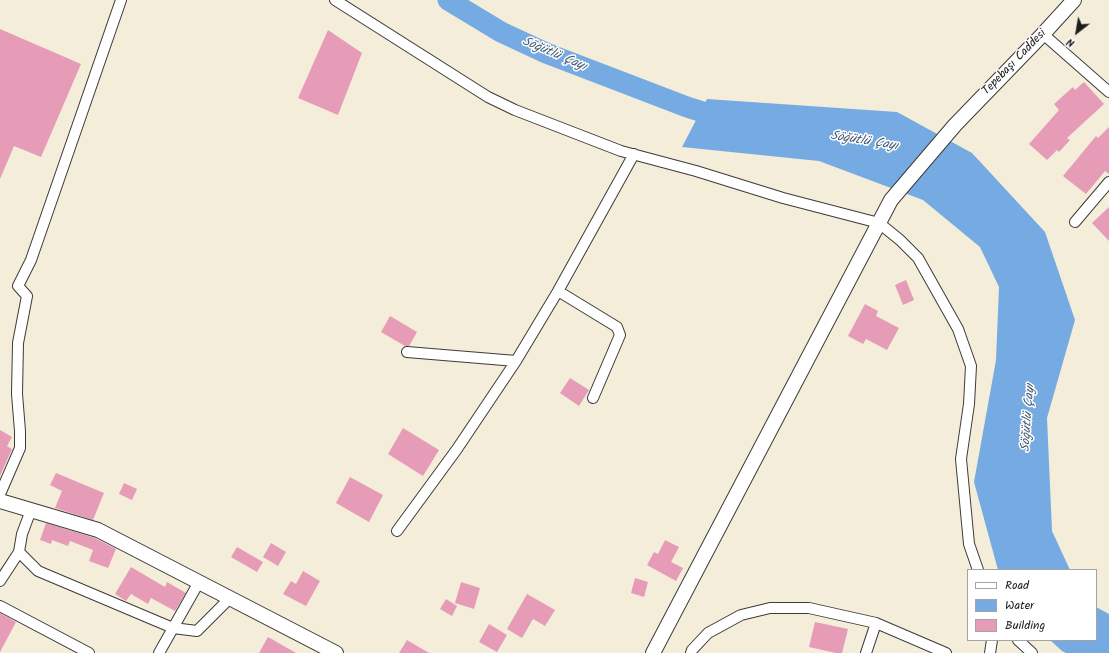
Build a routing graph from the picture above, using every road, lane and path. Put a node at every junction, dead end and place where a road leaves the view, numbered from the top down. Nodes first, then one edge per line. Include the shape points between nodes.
1 (121, 0) edge
2 (335, 0) edge
3 (1074, 0) edge
4 (1043, 34) junction
5 (1109, 92) edge
6 (634, 154) junction
7 (1109, 182) edge
8 (1075, 222) dead end
9 (879, 223) junction
10 (558, 291) junction
11 (407, 352) dead end
12 (516, 361) junction
13 (593, 398) dead end
14 (0, 494) edge
15 (0, 501) edge
16 (31, 510) junction
17 (397, 531) dead end
18 (19, 552) junction
19 (978, 569) edge
20 (0, 581) edge
21 (199, 582) junction
22 (230, 598) junction
23 (0, 606) edge
24 (876, 623) junction
25 (173, 628) junction
26 (992, 641) edge
27 (1019, 641) edge
28 (89, 653) edge
29 (159, 653) edge
30 (336, 653) edge
31 (653, 653) edge
32 (691, 653) edge
33 (866, 653) edge
34 (946, 653) edge
35 (990, 653) edge
36 (1032, 653) edge

1 - 14 street via 31,260 18,286 27,296 18,343 20,448
2 - 6 street via 488,97 550,124
3 - 4 main road, Tepebaşı Caddesi
4 - 5 street
4 - 9 main road, Tepebaşı Caddesi via 955,125 891,200
6 - 9 street
6 - 10 street
7 - 8 street
9 - 19 street via 918,258 958,329 970,366 970,404 961,459 969,544
9 - 31 main road, Tepebaşı Caddesi
10 - 12 street
10 - 13 street via 617,327 620,336
11 - 12 street
12 - 17 street via 457,449
15 - 16 main road
16 - 18 street via 22,534
16 - 21 main road via 98,530
18 - 20 street
18 - 25 street via 38,571
21 - 22 main road
21 - 25 street
22 - 25 street via 197,631
22 - 30 main road
23 - 28 street
24 - 32 street via 809,608 770,608 741,615 708,632
24 - 33 street
24 - 34 street
25 - 29 street
26 - 35 street
27 - 36 street

